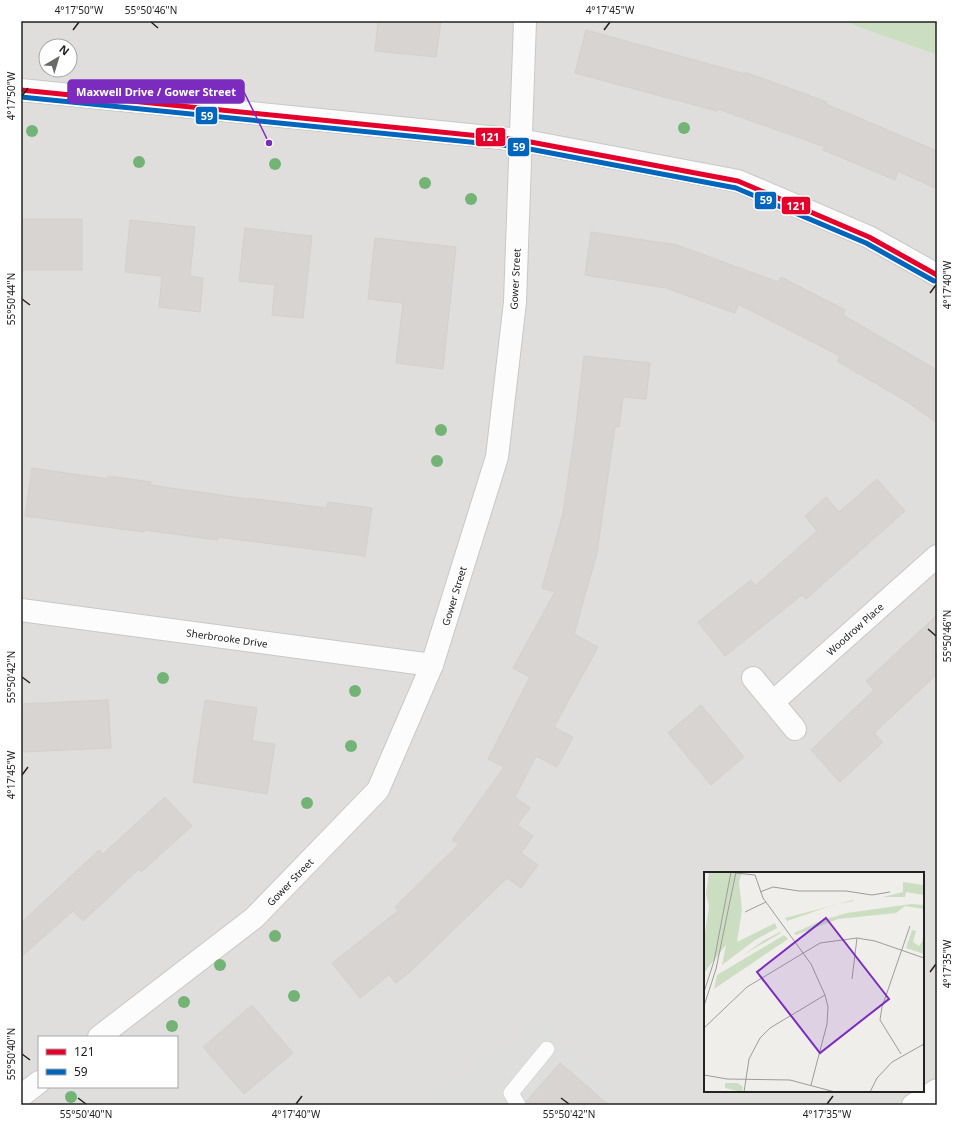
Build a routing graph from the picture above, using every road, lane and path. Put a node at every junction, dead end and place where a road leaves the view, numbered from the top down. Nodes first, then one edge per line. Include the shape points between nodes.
1 (525, 21) edge
2 (21, 90) edge
3 (520, 140) junction
4 (937, 275) edge
5 (937, 556) edge
6 (21, 610) edge
7 (432, 665) junction
8 (753, 678) dead end
9 (773, 702) junction
10 (795, 729) dead end
11 (100, 1036) edge
12 (547, 1050) dead end
13 (38, 1083) edge
14 (937, 1090) edge
15 (21, 1096) edge
16 (518, 1105) edge
17 (913, 1105) edge

1 - 3 street, Gower Street
2 - 3 street
3 - 4 street via 738,181 869,237
3 - 7 street, Gower Street via 515,302 497,456
5 - 9 street, Woodrow Place
6 - 7 street, Sherbrooke Drive
7 - 11 street, Gower Street via 378,790 254,918
8 - 9 street
9 - 10 street
12 - 16 lane via 511,1093
13 - 15 street
14 - 17 street

